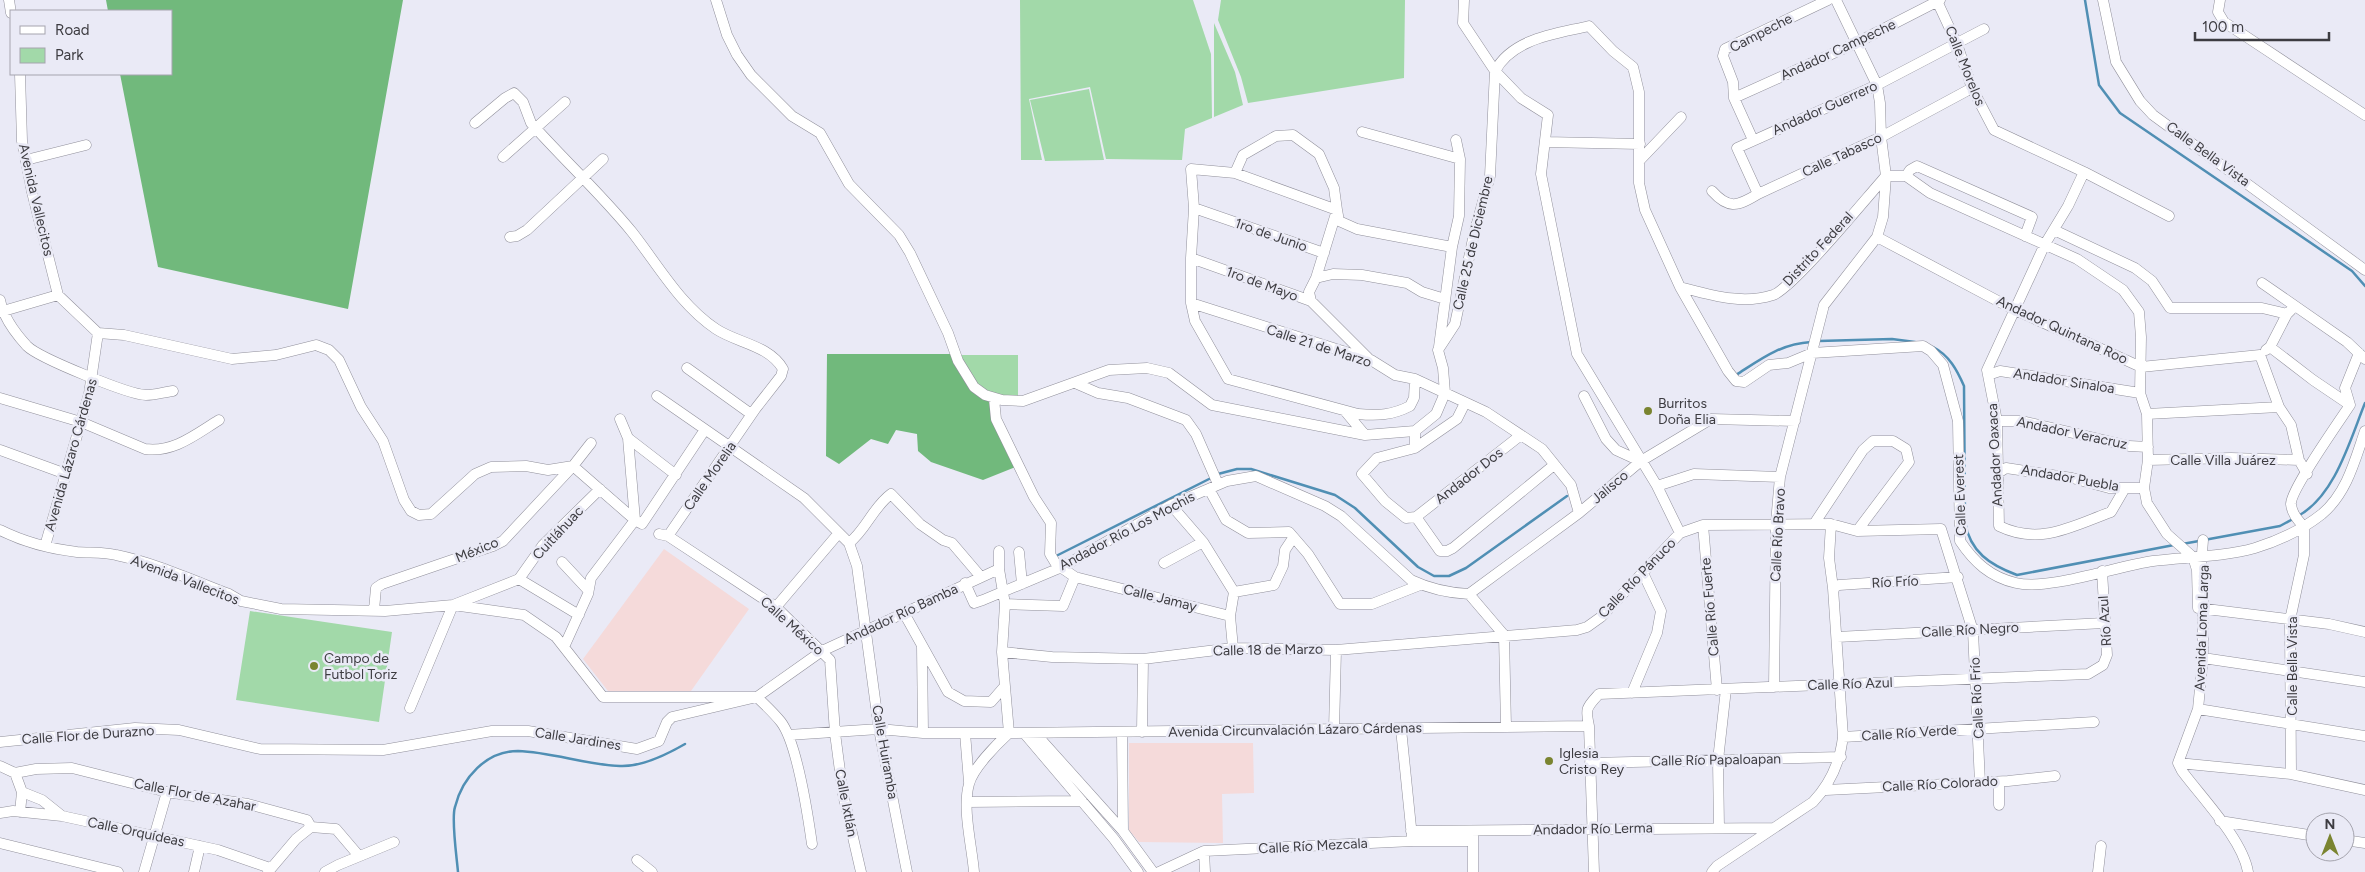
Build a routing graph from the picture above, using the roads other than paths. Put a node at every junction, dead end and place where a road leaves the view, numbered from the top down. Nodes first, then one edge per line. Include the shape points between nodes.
1 (716, 0) edge
2 (1464, 0) edge
3 (1828, 0) edge
4 (1836, 0) edge
5 (1939, 0) edge
6 (2103, 0) edge
7 (2220, 0) edge
8 (1984, 29) dead end
9 (1856, 43) junction
10 (1957, 44) junction
11 (1495, 70) junction
12 (20, 75) edge
13 (1877, 85) junction
14 (1972, 88) junction
15 (1734, 98) junction
16 (565, 102) dead end
17 (2365, 115) edge
18 (1680, 117) dead end
19 (475, 123) dead end
20 (536, 128) junction
21 (1362, 132) dead end
22 (1881, 137) junction
23 (1456, 140) dead end
24 (1753, 140) junction
25 (1545, 142) junction
26 (1640, 144) junction
27 (86, 145) dead end
28 (503, 157) dead end
29 (1460, 158) junction
30 (603, 159) dead end
31 (26, 160) junction
32 (1640, 160) junction
33 (2084, 172) junction
34 (1235, 173) junction
35 (1886, 176) junction
36 (1906, 176) junction
37 (582, 178) junction
38 (1712, 191) dead end
39 (1758, 194) junction
40 (1194, 208) junction
41 (1337, 210) junction
42 (2169, 216) dead end
43 (2054, 230) junction
44 (2025, 236) junction
45 (510, 237) dead end
46 (1877, 238) junction
47 (2044, 244) junction
48 (1452, 247) junction
49 (1324, 253) junction
50 (1191, 258) junction
51 (2365, 270) edge
52 (1316, 278) junction
53 (2262, 283) dead end
54 (1680, 287) junction
55 (58, 295) junction
56 (0, 300) edge
57 (1444, 300) junction
58 (1310, 301) junction
59 (1191, 304) junction
60 (2295, 306) junction
61 (2013, 309) junction
62 (1, 312) edge
63 (2287, 314) junction
64 (98, 333) junction
65 (2270, 347) junction
66 (1438, 350) junction
67 (1813, 351) junction
68 (2260, 355) junction
69 (2362, 356) edge
70 (1371, 360) junction
71 (2141, 367) junction
72 (687, 368) dead end
73 (1988, 375) junction
74 (93, 379) junction
75 (1415, 379) junction
76 (1075, 383) junction
77 (173, 391) dead end
78 (1445, 393) junction
79 (2140, 393) junction
80 (657, 396) dead end
81 (1584, 396) dead end
82 (0, 398) edge
83 (994, 399) junction
84 (1465, 402) junction
85 (2350, 405) junction
86 (2278, 407) junction
87 (753, 411) junction
88 (1344, 411) junction
89 (2147, 414) junction
90 (620, 419) dead end
91 (219, 420) dead end
92 (1795, 421) junction
93 (1996, 421) junction
94 (81, 422) junction
95 (704, 431) junction
96 (1416, 431) junction
97 (2365, 431) edge
98 (1365, 435) junction
99 (1521, 435) junction
100 (628, 438) junction
101 (591, 443) dead end
102 (2148, 446) junction
103 (730, 447) junction
104 (1415, 448) junction
105 (0, 450) edge
106 (2148, 460) junction
107 (2299, 460) junction
108 (1641, 461) junction
109 (1554, 465) junction
110 (573, 466) junction
111 (1998, 473) junction
112 (66, 474) junction
113 (2306, 474) junction
114 (676, 475) junction
115 (1780, 477) junction
116 (1215, 485) junction
117 (1657, 486) junction
118 (2125, 488) junction
119 (2144, 488) junction
120 (600, 489) junction
121 (1171, 505) junction
122 (1578, 512) junction
123 (1416, 517) junction
124 (639, 522) junction
125 (1776, 523) junction
126 (1814, 524) junction
127 (1831, 524) junction
128 (1702, 525) junction
129 (2304, 527) junction
130 (1941, 529) joint
131 (0, 530) edge
132 (1857, 531) junction
133 (1680, 533) junction
134 (838, 534) junction
135 (664, 535) joint
136 (1293, 538) junction
137 (2206, 539) dead end
138 (1203, 542) junction
139 (849, 543) junction
140 (45, 546) junction
141 (999, 551) dead end
142 (1019, 552) dead end
143 (2197, 555) junction
144 (562, 562) dead end
145 (1164, 563) dead end
146 (1062, 566) junction
147 (999, 569) junction
148 (2102, 571) junction
149 (1643, 573) junction
150 (981, 577) junction
151 (1075, 577) junction
152 (1958, 577) junction
153 (519, 579) junction
154 (965, 584) junction
155 (1022, 584) junction
156 (1420, 584) junction
157 (1833, 588) junction
158 (588, 590) junction
159 (1003, 592) junction
160 (1234, 592) junction
161 (1469, 594) junction
162 (1005, 604) junction
163 (453, 605) junction
164 (776, 607) junction
165 (2200, 608) junction
166 (374, 610) junction
167 (904, 613) junction
168 (579, 615) junction
169 (1230, 616) junction
170 (2290, 620) junction
171 (2104, 623) junction
172 (865, 631) junction
173 (1973, 631) junction
174 (2365, 632) edge
175 (1504, 635) junction
176 (1837, 637) junction
177 (922, 645) junction
178 (564, 647) junction
179 (1233, 648) junction
180 (1336, 650) junction
181 (822, 651) junction
182 (1002, 652) junction
183 (2203, 658) junction
184 (1143, 659) junction
185 (2100, 668) joint
186 (2292, 672) junction
187 (1976, 679) junction
188 (2365, 682) edge
189 (1840, 685) junction
190 (1004, 687) junction
191 (1774, 687) junction
192 (1722, 690) junction
193 (1632, 693) junction
194 (757, 697) junction
195 (410, 708) dead end
196 (2198, 709) junction
197 (2094, 722) dead end
198 (2292, 724) junction
199 (1589, 726) junction
200 (1506, 727) junction
201 (1979, 728) junction
202 (879, 729) junction
203 (1401, 729) junction
204 (1334, 730) junction
205 (1122, 732) junction
206 (1142, 732) junction
207 (835, 733) junction
208 (924, 733) junction
209 (965, 733) junction
210 (1009, 733) junction
211 (1024, 733) junction
212 (1036, 733) junction
213 (788, 735) junction
214 (2365, 736) edge
215 (1843, 737) junction
216 (0, 742) edge
217 (383, 750) joint
218 (1841, 757) junction
219 (1718, 760) junction
220 (1590, 763) junction
221 (2178, 763) junction
222 (0, 766) edge
223 (15, 773) junction
224 (2291, 774) junction
225 (2055, 776) dead end
226 (969, 782) junction
227 (1999, 782) junction
228 (1980, 783) junction
229 (1826, 790) junction
230 (2365, 790) edge
231 (22, 792) junction
232 (167, 792) junction
233 (1082, 801) junction
234 (967, 802) junction
235 (1999, 805) dead end
236 (20, 812) junction
237 (0, 813) edge
238 (62, 816) junction
239 (2220, 821) junction
240 (311, 827) junction
241 (1592, 828) junction
242 (1719, 828) junction
243 (1774, 828) junction
244 (1473, 830) junction
245 (1123, 831) junction
246 (2305, 834) edge
247 (153, 836) junction
248 (1412, 836) junction
249 (1473, 841) junction
250 (394, 842) dead end
251 (0, 844) edge
252 (812, 844) dead end
253 (200, 846) junction
254 (2101, 846) dead end
255 (1204, 851) junction
256 (359, 856) junction
257 (637, 860) dead end
258 (269, 870) edge
259 (118, 872) edge
260 (144, 872) edge
261 (194, 872) edge
262 (326, 872) edge
263 (652, 872) edge
264 (861, 872) edge
265 (907, 872) edge
266 (974, 872) edge
267 (1138, 872) edge
268 (1153, 872) edge
269 (1159, 872) edge
270 (1205, 872) edge
271 (1473, 872) edge
272 (1594, 872) edge
273 (1712, 872) edge
274 (2098, 872) edge
275 (2248, 872) edge

1 - 83 street via 727,35 751,75 792,116 820,133 849,184 899,235 948,333 958,361 974,387
2 - 11 street via 1463,23
3 - 15 street, Campeche via 1725,49 1723,56 1733,82
4 - 9 street
5 - 9 street, Andador Campeche
5 - 10 street, Calle Morelos
6 - 51 street, Calle Bella Vista via 2116,62 2140,101 2153,115
7 - 17 street via 2218,12 2224,22
8 - 10 street, Andador Guerrero
9 - 13 street
9 - 15 street, Andador Campeche
10 - 13 street, Andador Guerrero
10 - 14 street, Calle Morelos
11 - 25 street via 1521,98 1548,115
11 - 26 street via 1500,61 1519,46 1589,26 1633,67 1639,92
11 - 66 street, Calle 25 de Diciembre via 1490,176 1455,324
12 - 31 street, Avenida Vallecitos via 22,141
13 - 22 street
13 - 24 street, Andador Guerrero
14 - 22 street, Calle Tabasco
14 - 33 street, Calle Morelos via 1994,130
15 - 24 street, Campeche
16 - 20 street
18 - 32 street
19 - 20 street via 514,93 523,102
20 - 28 street
20 - 37 street
21 - 29 street
22 - 35 street
22 - 39 street, Calle Tabasco
23 - 29 street
24 - 39 street, Andador Guerrero via 1737,148
25 - 26 street
25 - 108 street via 1541,174 1577,354
26 - 32 street
27 - 31 street
29 - 48 street via 1459,216
30 - 37 street
31 - 55 street, Avenida Vallecitos
32 - 54 street via 1639,183 1645,210
33 - 42 street
33 - 43 street, Andador Oaxaca
34 - 40 street via 1191,168
34 - 41 street
34 - 41 street via 1243,155 1276,136 1293,135 1319,154 1334,188
35 - 36 street
35 - 46 street via 1883,217
35 - 54 street, Distrito Federal via 1793,280 1775,294 1739,300
36 - 44 street via 1930,193
36 - 44 street via 1917,166 2032,217
37 - 45 street via 527,230
37 - 87 street, Calle Morelia via 631,231 679,296 716,329 750,343 780,363 783,369 781,376
38 - 39 street, Calle Tabasco via 1722,202 1731,205 1742,204
40 - 49 street, 1ro de Junio
40 - 50 street
41 - 48 street via 1339,221 1357,229
41 - 49 street
43 - 47 street, Andador Oaxaca
43 - 63 street via 2135,268 2152,281 2170,308 2262,308
44 - 47 street
46 - 61 street, Andador Quintana Roo
46 - 67 street, Calle Río Bravo via 1824,304
47 - 61 street, Andador Oaxaca
47 - 71 street via 2077,259 2123,290 2139,312
48 - 57 street
49 - 52 street, 1ro de Junio
50 - 58 street, 1ro de Mayo
50 - 59 street
52 - 57 street via 1333,274 1362,275 1406,283
52 - 58 street, 1ro de Junio via 1309,292
53 - 60 street
54 - 67 street via 1736,381 1744,382 1769,365 1788,363
55 - 62 street
55 - 64 street
56 - 62 street
57 - 66 street
58 - 70 street, 1ro de Mayo
59 - 70 street, Calle 21 de Marzo
59 - 88 street via 1195,321 1228,379
60 - 63 street
60 - 69 street
61 - 71 street, Andador Quintana Roo
61 - 73 street, Andador Oaxaca via 1987,370
62 - 74 street via 27,346
63 - 65 street
64 - 74 street, Avenida Lázaro Cárdenas
64 - 110 street via 124,335 232,359 276,355 316,345 329,350 339,360 361,407 383,441 404,500 411,511 420,515 431,514 475,474 492,467 526,466 548,470
65 - 68 street
65 - 85 street
66 - 78 street
67 - 92 street, Calle Río Bravo
67 - 148 street, Calle Everest via 1923,346 1931,351 1943,365 1958,420 1960,541 1971,557 1991,574 2016,584 2040,585
68 - 71 street, Andador Quintana Roo
68 - 86 street
69 - 85 street via 2346,388
70 - 75 street, Calle 21 de Marzo via 1395,375
71 - 79 street
72 - 87 street
73 - 79 street, Andador Sinaloa via 2000,371
73 - 93 street, Andador Oaxaca
74 - 77 street via 145,395
74 - 94 street, Avenida Lázaro Cárdenas
75 - 78 street, Calle 21 de Marzo
75 - 88 street via 1414,398 1404,409 1374,416
76 - 83 street via 1023,401
76 - 98 street via 1109,370 1147,368 1169,373 1212,406
76 - 116 street via 1098,393 1128,398 1186,420 1196,434
78 - 84 street, Calle 21 de Marzo
78 - 96 street via 1436,414
79 - 89 street
80 - 95 street
81 - 108 street via 1606,439 1616,450
82 - 94 street
83 - 146 street, Calle Jamay via 996,419 1051,523 1050,554 1056,564
84 - 99 street, Calle 21 de Marzo
84 - 104 street via 1457,419
85 - 113 street
86 - 89 street
86 - 107 street via 2291,425
87 - 103 street, Calle Morelia
88 - 98 street
89 - 102 street
90 - 100 street
91 - 94 street via 175,447 156,451 145,450
92 - 108 street, Jalisco via 1711,419
92 - 115 street, Calle Río Bravo
93 - 102 street, Andador Veracruz via 2022,421 2129,446
93 - 111 street, Andador Oaxaca
94 - 112 street, Avenida Lázaro Cárdenas
95 - 103 street
95 - 114 street
96 - 98 street
96 - 104 street
97 - 129 street via 2339,494 2323,513
99 - 109 street, Calle 21 de Marzo via 1542,449
99 - 123 street, Andador Dos
100 - 114 street
100 - 124 street
101 - 110 street
102 - 106 street
103 - 134 street via 804,498
103 - 135 street, Calle Morelia
104 - 123 street via 1378,458 1362,474 1394,510 1406,518
105 - 112 street
106 - 107 street, Calle Villa Juárez
106 - 119 street
107 - 113 street
108 - 117 street
108 - 122 street, Jalisco
109 - 122 street, Calle 21 de Marzo via 1571,485
109 - 123 street via 1447,551 1440,551
110 - 120 street
110 - 166 street, México via 503,541 382,584 376,588
111 - 118 street, Andador Puebla via 2006,468 2072,478 2109,488
111 - 118 street, Andador Oaxaca via 1998,526 2028,536 2047,535 2112,512
112 - 140 street, Avenida Lázaro Cárdenas
113 - 129 street via 2290,502 2293,514
114 - 124 street
115 - 117 street via 1694,474
115 - 125 street, Calle Río Bravo
116 - 121 street, Andador Río Los Mochis
116 - 136 street via 1226,520 1248,533 1289,532
116 - 156 street, Andador Río Los Mochis via 1256,476 1325,506 1341,516 1411,580
117 - 133 street
118 - 119 street, Andador Puebla
119 - 143 street via 2147,503 2167,534
120 - 124 street
120 - 153 street, Cuitláhuac via 543,545
121 - 138 street
121 - 146 street, Andador Río Los Mochis
122 - 161 street, Jalisco
124 - 158 street via 591,578
125 - 126 street, Calle Río Pánuco
125 - 128 street, Calle Río Pánuco
125 - 191 street, Calle Río Bravo
126 - 127 street, Calle Río Pánuco
126 - 132 street via 1863,450 1873,442 1894,442 1906,449 1909,462
127 - 132 street, Calle Río Pánuco
127 - 157 street via 1829,558
128 - 133 street, Calle Río Pánuco
128 - 192 street, Calle Río Fuerte
129 - 143 street, Calle Everest via 2254,548
129 - 170 street, Calle Bella Vista via 2304,555
130 - 132 street, Calle Río Pánuco
130 - 152 street, Calle Río Frío
131 - 140 street, Avenida Vallecitos
133 - 149 street, Calle Río Pánuco
134 - 139 street
134 - 164 street
135 - 164 street, Calle México
136 - 156 street via 1308,554 1340,604 1372,604
136 - 160 street via 1285,550 1283,566 1274,585
137 - 143 street, Avenida Loma Larga
138 - 145 street
138 - 160 street
139 - 150 street via 860,534 882,500 891,494 920,524 952,543
139 - 172 street, Calle Huiramba via 857,566
140 - 166 street, Avenida Vallecitos via 136,560 241,601 281,609
141 - 147 street
142 - 155 street
143 - 148 street, Calle Everest
143 - 165 street, Avenida Loma Larga
144 - 158 street
146 - 151 street, Calle Jamay
146 - 155 street, Andador Río Los Mochis
147 - 150 street, Andador Río Bamba
147 - 159 street
148 - 171 street, Río Azul
149 - 175 street, Calle Río Pánuco via 1601,617 1587,627
149 - 193 street via 1661,611 1657,633
150 - 154 street, Andador Río Bamba
151 - 162 street via 1063,606
151 - 169 street, Calle Jamay
152 - 157 street, Río Frío
152 - 173 street, Calle Río Frío
153 - 163 street
153 - 168 street
154 - 159 street, Andador Río Los Mochis via 974,602
154 - 167 street, Andador Río Bamba
155 - 159 street, Andador Río Los Mochis
156 - 161 street, Andador Río Los Mochis via 1446,592
157 - 176 street
158 - 168 street
159 - 162 street
160 - 169 street
161 - 175 street
162 - 182 street
163 - 166 street
163 - 178 street via 524,615 556,637
163 - 195 street
164 - 181 street, Calle México
165 - 170 street
165 - 183 street, Avenida Loma Larga
167 - 172 street, Andador Río Bamba
167 - 177 street
168 - 178 street
169 - 179 street
170 - 174 street
170 - 186 street, Calle Bella Vista
171 - 173 street, Calle Río Negro
171 - 185 street, Río Azul via 2107,655
172 - 181 street, Andador Río Bamba
172 - 202 street, Calle Huiramba
173 - 176 street, Calle Río Negro
173 - 187 street, Calle Río Frío
175 - 180 street, Calle 18 de Marzo
175 - 200 street
176 - 189 street
177 - 190 street via 948,692 964,700 991,702
177 - 208 street
178 - 194 street via 603,697
179 - 180 street, Calle 18 de Marzo
179 - 184 street, Calle 18 de Marzo
180 - 204 street
181 - 194 street, Andador Río Bamba
181 - 207 street, Calle México via 830,660
182 - 184 street, Calle 18 de Marzo via 1052,657
182 - 190 street
183 - 186 street
183 - 196 street, Avenida Loma Larga
184 - 206 street
185 - 187 street, Calle Río Azul via 2088,674 2060,677
186 - 188 street
186 - 198 street, Calle Bella Vista
187 - 189 street, Calle Río Azul
187 - 201 street, Calle Río Frío
189 - 191 street, Calle Río Azul
189 - 215 street
190 - 210 street
191 - 192 street, Calle Río Azul
192 - 193 street, Calle Río Azul
192 - 219 street, Calle Río Fuerte
193 - 199 street, Calle Río Azul via 1599,694 1588,706
194 - 213 street via 782,723
194 - 217 street, Calle Jardines via 672,717 659,741 637,749 528,731 502,731
196 - 198 street
196 - 221 street, Avenida Loma Larga
197 - 201 street, Calle Río Verde
198 - 214 street
198 - 224 street, Calle Bella Vista
199 - 200 street, Avenida Circunvalación Lázaro Cárdenas
199 - 220 street
200 - 203 street, Avenida Circunvalación Lázaro Cárdenas
201 - 215 street, Calle Río Verde
201 - 228 street, Calle Río Frío
202 - 207 street, Avenida Circunvalación Lázaro Cárdenas
202 - 208 street, Avenida Circunvalación Lázaro Cárdenas
202 - 265 street, Calle Huiramba
203 - 204 street, Avenida Circunvalación Lázaro Cárdenas
203 - 248 street
204 - 206 street, Avenida Circunvalación Lázaro Cárdenas
205 - 206 street, Avenida Circunvalación Lázaro Cárdenas
205 - 212 street, Avenida Circunvalación Lázaro Cárdenas
205 - 245 street
207 - 213 street, Avenida Circunvalación Lázaro Cárdenas
207 - 264 street, Calle Ixtlán via 843,794
208 - 209 street, Avenida Circunvalación Lázaro Cárdenas
209 - 210 street, Avenida Circunvalación Lázaro Cárdenas
209 - 226 street
210 - 211 street, Avenida Circunvalación Lázaro Cárdenas
210 - 226 street via 985,758
211 - 212 street, Avenida Circunvalación Lázaro Cárdenas
211 - 233 street
212 - 245 street
213 - 252 street
215 - 218 street
216 - 217 street, Calle Flor de Durazno via 135,728 179,730 260,749
218 - 219 street, Calle Río Papaloapan
218 - 229 street
219 - 220 street, Calle Río Papaloapan
219 - 242 street, Calle Río Fuerte
220 - 241 street
221 - 224 street
221 - 239 street
222 - 223 street
223 - 231 street
223 - 232 street, Calle Flor de Azahar via 72,768
224 - 230 street
225 - 227 street, Calle Río Colorado
226 - 234 street
227 - 228 street, Calle Río Colorado
227 - 235 street
228 - 229 street, Calle Río Colorado
229 - 243 street
231 - 236 street
231 - 238 street via 42,800
232 - 240 street, Calle Flor de Azahar via 248,804 307,820
232 - 247 street
233 - 234 street
233 - 267 street
234 - 266 street
236 - 237 street, Calle Orquídeas
236 - 238 street, Calle Orquídeas
238 - 247 street, Calle Orquídeas
239 - 246 street
239 - 275 street via 2246,859
240 - 256 street via 336,829
240 - 258 street
241 - 242 street, Andador Río Lerma
241 - 244 street, Andador Río Lerma
241 - 272 street
242 - 243 street, Andador Río Lerma
243 - 273 street
244 - 248 street, Andador Río Lerma
244 - 249 street
245 - 268 street
247 - 253 street, Calle Orquídeas
247 - 260 street
248 - 249 street, Calle Río Mezcala
248 - 255 street, Calle Río Mezcala
249 - 271 street
250 - 256 street
251 - 259 street
253 - 258 street, Calle Orquídeas
253 - 261 street
254 - 274 street
255 - 269 street, Calle Río Mezcala
255 - 270 street
256 - 262 street
257 - 263 street

